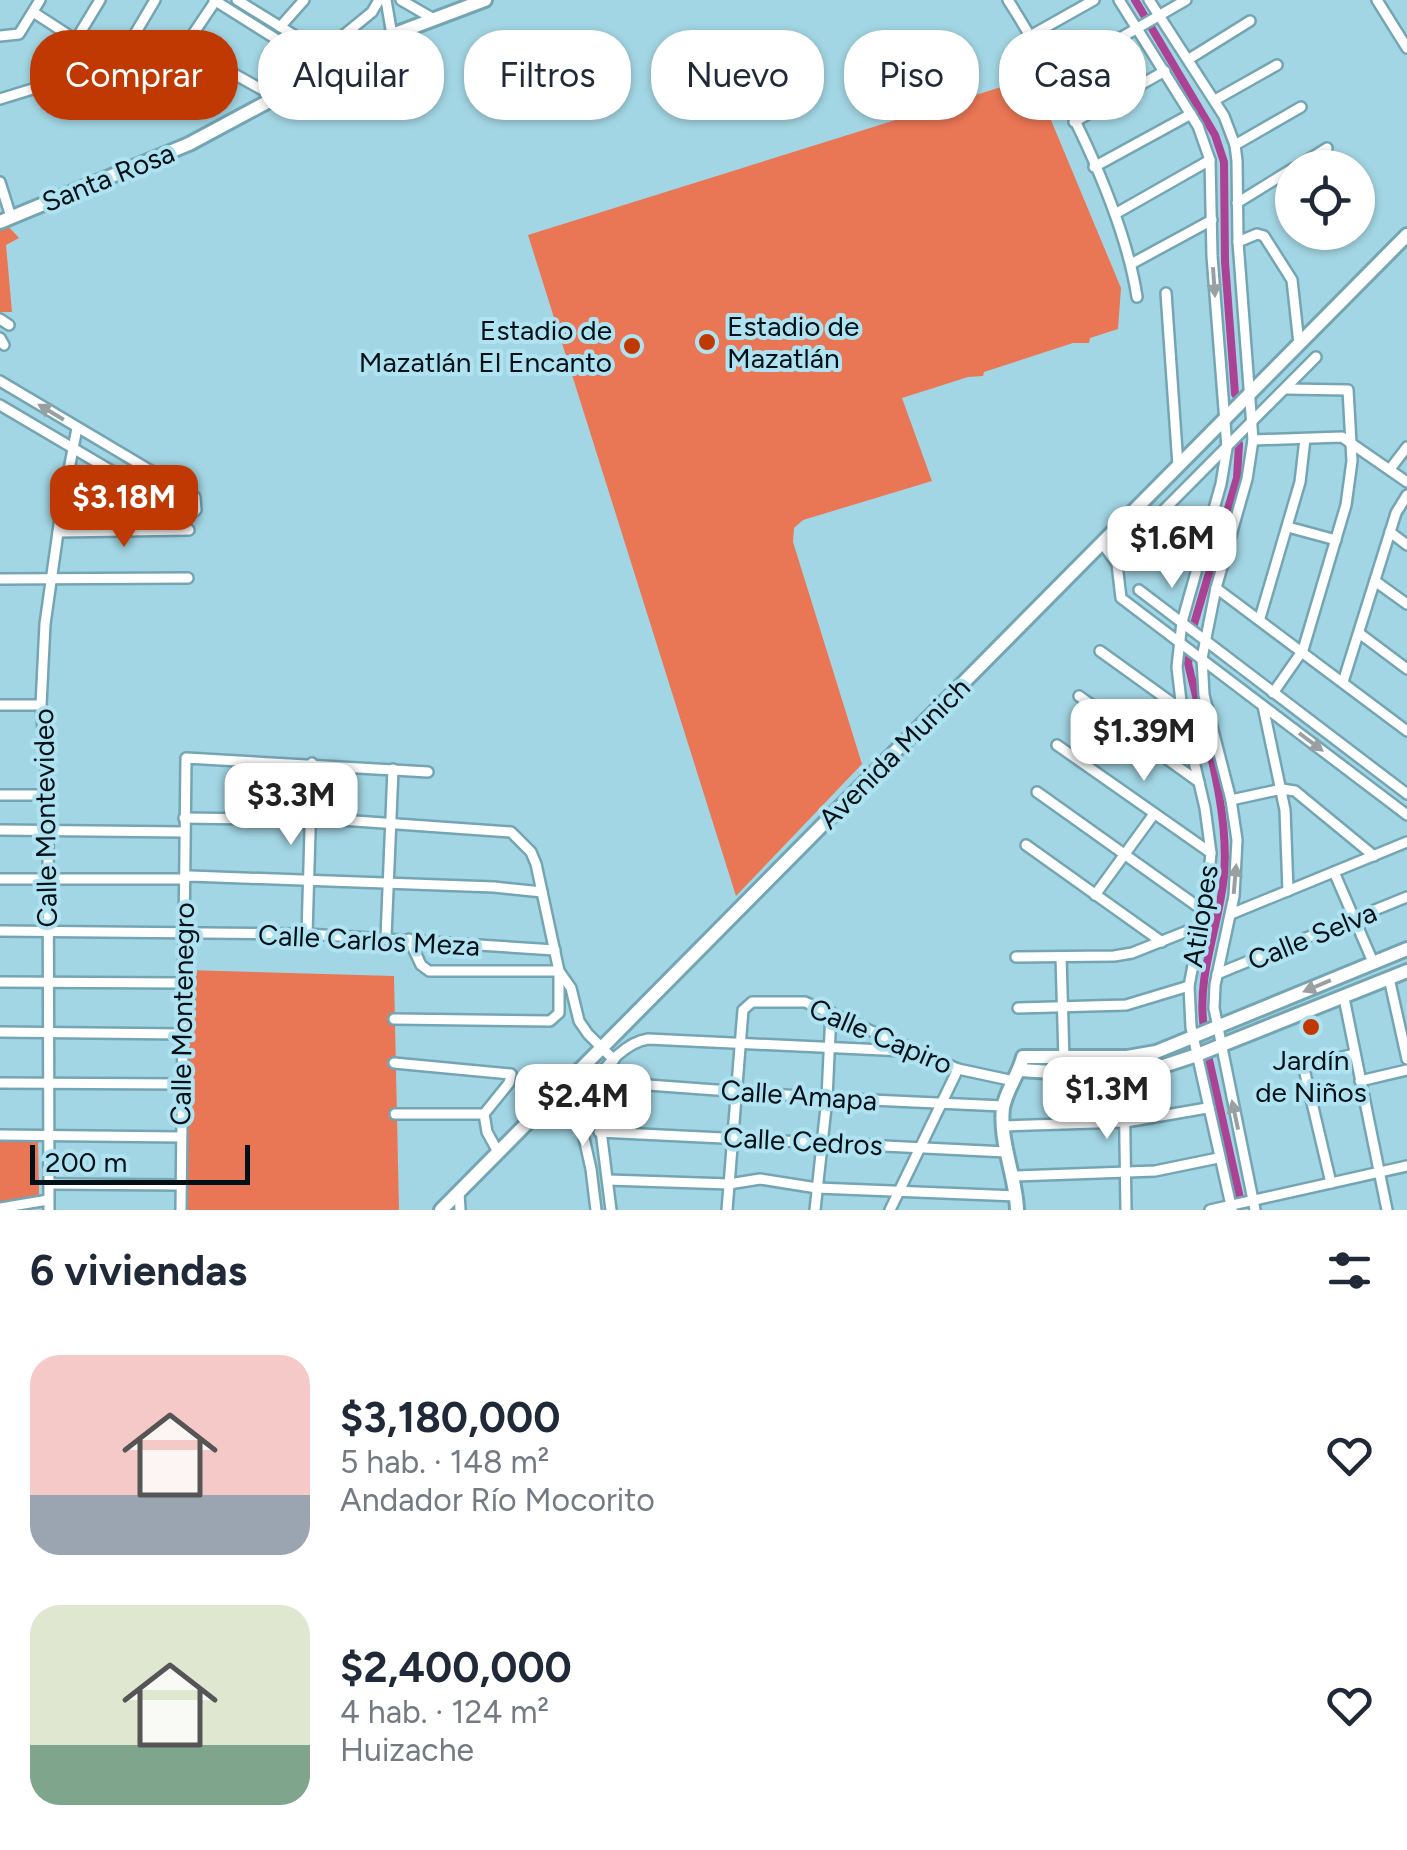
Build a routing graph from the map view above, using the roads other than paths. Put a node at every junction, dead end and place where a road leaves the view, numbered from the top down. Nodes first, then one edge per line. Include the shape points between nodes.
1 (40, 0) edge
2 (100, 0) edge
3 (155, 0) edge
4 (215, 0) edge
5 (237, 0) edge
6 (304, 0) edge
7 (382, 0) edge
8 (401, 0) edge
9 (485, 0) edge
10 (1008, 0) edge
11 (1094, 0) edge
12 (1119, 0) edge
13 (1150, 0) edge
14 (1186, 0) edge
15 (1376, 0) edge
16 (33, 12) junction
17 (1159, 16) junction
18 (432, 18) junction
19 (1250, 21) dead end
20 (280, 26) junction
21 (1137, 29) junction
22 (61, 30) edge
23 (82, 30) edge
24 (137, 30) edge
25 (196, 30) edge
26 (263, 30) edge
27 (286, 30) edge
28 (350, 30) edge
29 (391, 30) edge
30 (404, 30) edge
31 (1026, 30) edge
32 (1041, 30) edge
33 (0, 36) edge
34 (1407, 48) edge
35 (1188, 59) junction
36 (1277, 65) dead end
37 (1165, 71) junction
38 (30, 90) edge
39 (0, 99) edge
40 (1216, 100) junction
41 (1301, 106) dead end
42 (258, 108) edge
43 (1191, 114) junction
44 (1074, 122) joint
45 (1235, 145) junction
46 (1327, 148) dead end
47 (1324, 150) edge
48 (1210, 160) junction
49 (1094, 168) junction
50 (1275, 179) edge
51 (0, 182) edge
52 (1236, 203) junction
53 (1116, 214) junction
54 (6, 220) edge
55 (1212, 220) junction
56 (1406, 238) edge
57 (1238, 242) junction
58 (1131, 264) junction
59 (1166, 292) dead end
60 (1137, 298) dead end
61 (1299, 344) junction
62 (1316, 357) dead end
63 (0, 382) edge
64 (1286, 389) junction
65 (1248, 395) junction
66 (0, 405) edge
67 (1224, 420) junction
68 (1252, 423) junction
69 (78, 428) junction
70 (1305, 439) junction
71 (1252, 440) junction
72 (1351, 442) junction
73 (1407, 447) edge
74 (74, 448) junction
75 (1227, 448) junction
76 (1178, 466) junction
77 (1390, 469) junction
78 (1407, 482) edge
79 (1407, 496) edge
80 (1288, 526) junction
81 (189, 530) dead end
82 (58, 532) junction
83 (1390, 532) junction
84 (1336, 540) junction
85 (1102, 543) junction
86 (1128, 545) dead end
87 (1407, 545) edge
88 (188, 578) dead end
89 (0, 579) edge
90 (52, 579) junction
91 (1375, 581) junction
92 (1216, 588) junction
93 (1139, 590) dead end
94 (1407, 604) edge
95 (1260, 618) junction
96 (1182, 622) junction
97 (1359, 633) junction
98 (1178, 639) junction
99 (1204, 641) junction
100 (1303, 650) junction
101 (1100, 651) dead end
102 (1202, 658) junction
103 (1407, 669) edge
104 (1343, 682) junction
105 (1273, 693) junction
106 (1079, 696) dead end
107 (0, 705) edge
108 (41, 705) junction
109 (1262, 706) junction
110 (1182, 710) junction
111 (1407, 731) edge
112 (1057, 745) dead end
113 (312, 763) junction
114 (393, 769) junction
115 (428, 772) dead end
116 (1199, 782) junction
117 (1282, 790) junction
118 (1037, 792) dead end
119 (1407, 794) edge
120 (0, 795) edge
121 (48, 795) junction
122 (1231, 800) junction
123 (1154, 814) junction
124 (1407, 814) edge
125 (184, 818) junction
126 (310, 820) junction
127 (392, 824) junction
128 (0, 830) edge
129 (48, 830) junction
130 (184, 832) junction
131 (1407, 842) edge
132 (1026, 845) dead end
133 (1210, 853) junction
134 (1125, 854) junction
135 (1374, 856) junction
136 (1334, 872) junction
137 (0, 879) edge
138 (48, 879) junction
139 (183, 879) junction
140 (309, 879) junction
141 (390, 884) junction
142 (1288, 891) junction
143 (542, 892) junction
144 (1095, 895) junction
145 (1407, 897) edge
146 (1204, 912) junction
147 (1231, 914) junction
148 (1354, 918) junction
149 (1200, 926) junction
150 (0, 931) edge
151 (48, 932) junction
152 (306, 934) junction
153 (183, 935) junction
154 (386, 937) junction
155 (409, 939) junction
156 (1162, 942) junction
157 (1407, 949) edge
158 (555, 950) junction
159 (1062, 956) junction
160 (1016, 958) dead end
161 (1373, 962) junction
162 (559, 971) junction
163 (1407, 971) edge
164 (1217, 974) junction
165 (1389, 978) junction
166 (0, 982) edge
167 (47, 982) junction
168 (183, 983) junction
169 (1189, 986) junction
170 (1344, 998) junction
171 (1018, 1008) dead end
172 (1062, 1008) junction
173 (832, 1012) junction
174 (558, 1016) junction
175 (394, 1019) dead end
176 (580, 1021) junction
177 (1217, 1028) junction
178 (0, 1032) edge
179 (47, 1032) junction
180 (183, 1034) junction
181 (1194, 1037) junction
182 (739, 1045) junction
183 (1220, 1046) junction
184 (601, 1048) junction
185 (830, 1049) junction
186 (910, 1051) junction
187 (1355, 1054) junction
188 (1197, 1055) junction
189 (1064, 1059) junction
190 (614, 1060) junction
191 (1407, 1060) edge
192 (394, 1064) dead end
193 (958, 1069) junction
194 (1019, 1069) junction
195 (1407, 1070) edge
196 (1124, 1074) junction
197 (1360, 1081) junction
198 (0, 1083) edge
199 (47, 1083) junction
200 (572, 1083) junction
201 (595, 1083) junction
202 (183, 1084) junction
203 (736, 1092) junction
204 (827, 1098) junction
205 (941, 1104) junction
206 (1003, 1106) junction
207 (1208, 1108) junction
208 (395, 1114) dead end
209 (484, 1114) junction
210 (598, 1118) junction
211 (582, 1121) junction
212 (1126, 1122) junction
213 (1004, 1126) junction
214 (600, 1132) junction
215 (0, 1135) edge
216 (47, 1135) junction
217 (181, 1137) junction
218 (734, 1138) junction
219 (823, 1142) junction
220 (920, 1147) junction
221 (498, 1152) junction
222 (1006, 1152) junction
223 (1218, 1158) junction
224 (1407, 1166) edge
225 (592, 1169) junction
226 (1126, 1172) junction
227 (1379, 1172) junction
228 (607, 1174) junction
229 (1014, 1176) junction
230 (1331, 1183) junction
231 (49, 1184) junction
232 (730, 1184) junction
233 (181, 1185) junction
234 (817, 1188) junction
235 (459, 1192) junction
236 (898, 1192) junction
237 (1017, 1203) edge
238 (48, 1205) edge
239 (1254, 1206) edge
240 (0, 1208) edge
241 (1231, 1208) edge
242 (181, 1210) edge
243 (441, 1210) edge
244 (460, 1210) edge
245 (596, 1210) edge
246 (611, 1210) edge
247 (728, 1210) edge
248 (814, 1210) edge
249 (890, 1210) edge
250 (1126, 1210) edge
251 (1210, 1210) edge
252 (1387, 1210) edge

1 - 16 street
2 - 23 street
3 - 24 street
4 - 25 street
4 - 26 street
5 - 20 street
6 - 20 street
7 - 28 street
7 - 29 street
8 - 18 street
9 - 18 main road, Santa Rosa
10 - 31 street
11 - 32 street
12 - 21 street
13 - 17 street
14 - 17 street
15 - 34 street
16 - 22 street
16 - 33 street via 19,34
17 - 21 street
17 - 35 street
18 - 30 main road, Santa Rosa
19 - 35 street
20 - 27 street
21 - 37 street
35 - 40 street
36 - 40 street
37 - 43 street
37 - 44 street
38 - 39 street
40 - 45 street
41 - 45 street
42 - 54 main road, Santa Rosa
43 - 48 street
43 - 49 street
44 - 49 street
45 - 52 street
46 - 47 street
48 - 53 street
48 - 55 street, Atilopes
49 - 53 street
50 - 52 street
51 - 54 street
52 - 57 street
53 - 58 street
55 - 58 street
55 -> 67 street, Atilopes
56 - 61 main road, Avenida Munich
57 - 61 street via 1264,236 1288,272
57 - 65 street
58 - 60 street
59 - 76 street
61 - 65 main road, Avenida Munich
62 - 64 street
69 -> 63 street
64 - 68 street
64 - 72 street via 1346,388
65 - 67 main road, Avenida Munich
65 - 68 street
66 - 74 street
67 - 75 street, Atilopes
67 - 76 main road, Avenida Munich
68 - 71 street
68 - 75 street
69 - 74 street, Calle Montevideo
69 - 74 street via 195,497 196,510 188,516
70 - 71 street
70 - 72 street
70 - 80 street
71 - 92 street
72 - 77 street
72 - 84 street
73 - 77 street
74 - 82 street, Calle Montevideo
75 - 86 street
75 - 96 street, Atilopes
76 - 85 main road, Avenida Munich
77 - 78 street
79 - 83 street
80 - 84 street
80 - 95 street
81 - 82 street
82 - 90 street, Calle Montevideo
83 - 87 street
83 - 91 street
84 - 100 street
85 - 98 street via 1117,564 1121,598
85 - 184 main road, Avenida Munich
88 - 90 street
89 - 90 street
90 - 108 street, Calle Montevideo
91 - 94 street
91 - 97 street
92 - 95 street
92 - 99 street
93 - 96 street
95 - 100 street
96 - 98 street, Atilopes
96 - 99 street
97 - 103 street
97 - 104 street
98 - 102 street
98 - 110 street, Atilopes
99 - 102 street
99 - 105 street
100 - 104 street
100 - 105 street
101 - 110 street
102 - 109 street
102 - 122 street via 1204,694
104 - 111 street
105 - 119 street
106 - 116 street
107 - 108 street
108 - 121 street, Calle Montevideo
109 - 117 street
109 -> 124 street
110 - 116 street, Atilopes
112 - 123 street
113 - 114 street
113 - 125 street, Calle Montenegro via 186,758
113 - 126 street
114 - 115 street
114 - 127 street
116 - 133 street, Atilopes
117 - 122 street
117 - 135 street via 1300,795
117 - 142 street
118 - 134 street
120 - 121 street
121 - 129 street, Calle Montevideo
147 -> 122 street via 1237,840
123 - 133 street
123 - 134 street
125 - 126 street
125 - 130 street, Calle Montenegro
126 - 127 street
126 - 140 street
127 - 141 street
127 - 143 street via 511,832 531,852
128 - 129 street
129 - 130 street
129 - 138 street, Calle Montevideo
130 - 139 street, Calle Montenegro
131 - 135 street
132 - 144 street
133 - 146 street, Atilopes
134 - 144 street
134 - 146 street
135 - 136 street
136 - 142 street
136 - 148 street
137 - 138 street
138 - 139 street
138 - 151 street, Calle Montevideo
139 - 140 street
139 - 153 street, Calle Montenegro
140 - 141 street
140 - 152 street
141 - 143 street
141 - 154 street
142 - 147 street
143 - 158 street
144 - 156 street
145 - 148 street, Calle Selva
146 - 149 street, Atilopes
147 - 164 street
148 - 161 street
148 - 164 street, Calle Selva
149 - 156 street
149 - 169 street, Atilopes
150 - 151 street, Calle Carlos Meza
151 - 153 street, Calle Carlos Meza
151 - 167 street, Calle Montevideo
152 - 153 street, Calle Carlos Meza
152 - 154 street, Calle Carlos Meza
153 - 168 street, Calle Montenegro
154 - 155 street, Calle Carlos Meza
155 - 158 street, Calle Carlos Meza
155 - 162 street via 429,970
156 - 159 street via 1114,956
157 - 161 main road
158 - 162 street
159 - 160 street
159 - 172 street
161 -> 177 main road
162 - 174 street
162 - 176 street
163 - 165 main road
164 - 177 street
165 - 170 main road
165 - 191 street
166 - 167 street
167 - 168 street
167 - 179 street, Calle Montevideo
168 - 180 street, Calle Montenegro
169 - 172 street via 1139,1003
169 - 181 street, Atilopes
170 - 183 main road
170 - 187 street
171 - 172 street
172 - 189 street
173 - 182 street, Calle Capiro via 788,1000 747,1004
173 - 185 street
173 - 186 street, Calle Capiro
174 - 175 street
174 - 176 street
176 - 184 street
177 - 181 main road
177 - 183 street
178 - 179 street
179 - 180 street
179 - 199 street, Calle Montevideo
180 - 202 street, Calle Montenegro
181 - 188 street, Atilopes
181 - 189 main road via 1141,1055
182 - 185 street
182 - 190 street via 648,1039
182 - 203 street
183 - 188 main road
239 -> 183 street
184 - 190 street
184 - 200 main road, Avenida Munich
185 - 186 street
185 - 204 street
186 - 193 street, Calle Capiro
187 - 197 street
187 - 230 street via 1312,1064 1304,1073
188 - 196 main road
188 - 207 street, Atilopes
189 - 194 main road
190 - 201 street
192 - 209 street via 509,1072 509,1083
193 - 194 street, Calle Capiro
193 - 205 street
194 - 196 main road
194 - 206 main road
195 - 197 street
196 - 212 street
197 - 227 street
198 - 199 street
199 - 202 street
199 - 216 street, Calle Montevideo
200 - 201 street, Calle Amapa
200 - 211 street
200 - 221 main road, Avenida Munich
201 - 203 street, Calle Amapa
201 - 210 street
202 - 217 street, Calle Montenegro
203 - 204 street, Calle Amapa
203 - 218 street
204 - 205 street, Calle Amapa
204 - 219 street
205 - 206 street, Calle Amapa
205 - 220 street
206 - 213 main road
207 - 212 street
207 - 223 street, Atilopes
208 - 209 street
209 - 221 street
210 - 211 street
210 - 214 street
211 - 225 street
212 - 213 street
212 - 226 street
213 - 222 main road
214 - 218 street, Calle Cedros
214 - 228 street
215 - 216 street
216 - 217 street
216 - 231 street, Calle Montevideo
217 - 233 street, Calle Montenegro
218 - 219 street, Calle Cedros
218 - 232 street
219 - 220 street, Calle Cedros
219 - 234 street
220 - 222 street, Calle Cedros
220 - 236 street
221 - 235 main road, Avenida Munich
222 - 229 main road
223 - 226 street
223 - 241 street, Atilopes
224 - 227 street
225 - 228 street
225 - 245 street
226 - 229 street
226 - 250 street
227 - 230 street
227 - 252 street
228 - 232 street
228 - 246 street
229 - 237 main road
230 - 239 street
231 - 233 street
231 - 238 street, Calle Montevideo
232 - 234 street via 760,1179
232 - 247 street
233 - 242 street, Calle Montenegro
234 - 236 street
234 - 248 street
235 - 243 main road, Avenida Munich
235 - 244 street
236 - 237 street
236 - 249 street
238 - 240 street
239 - 241 street
241 - 251 street

